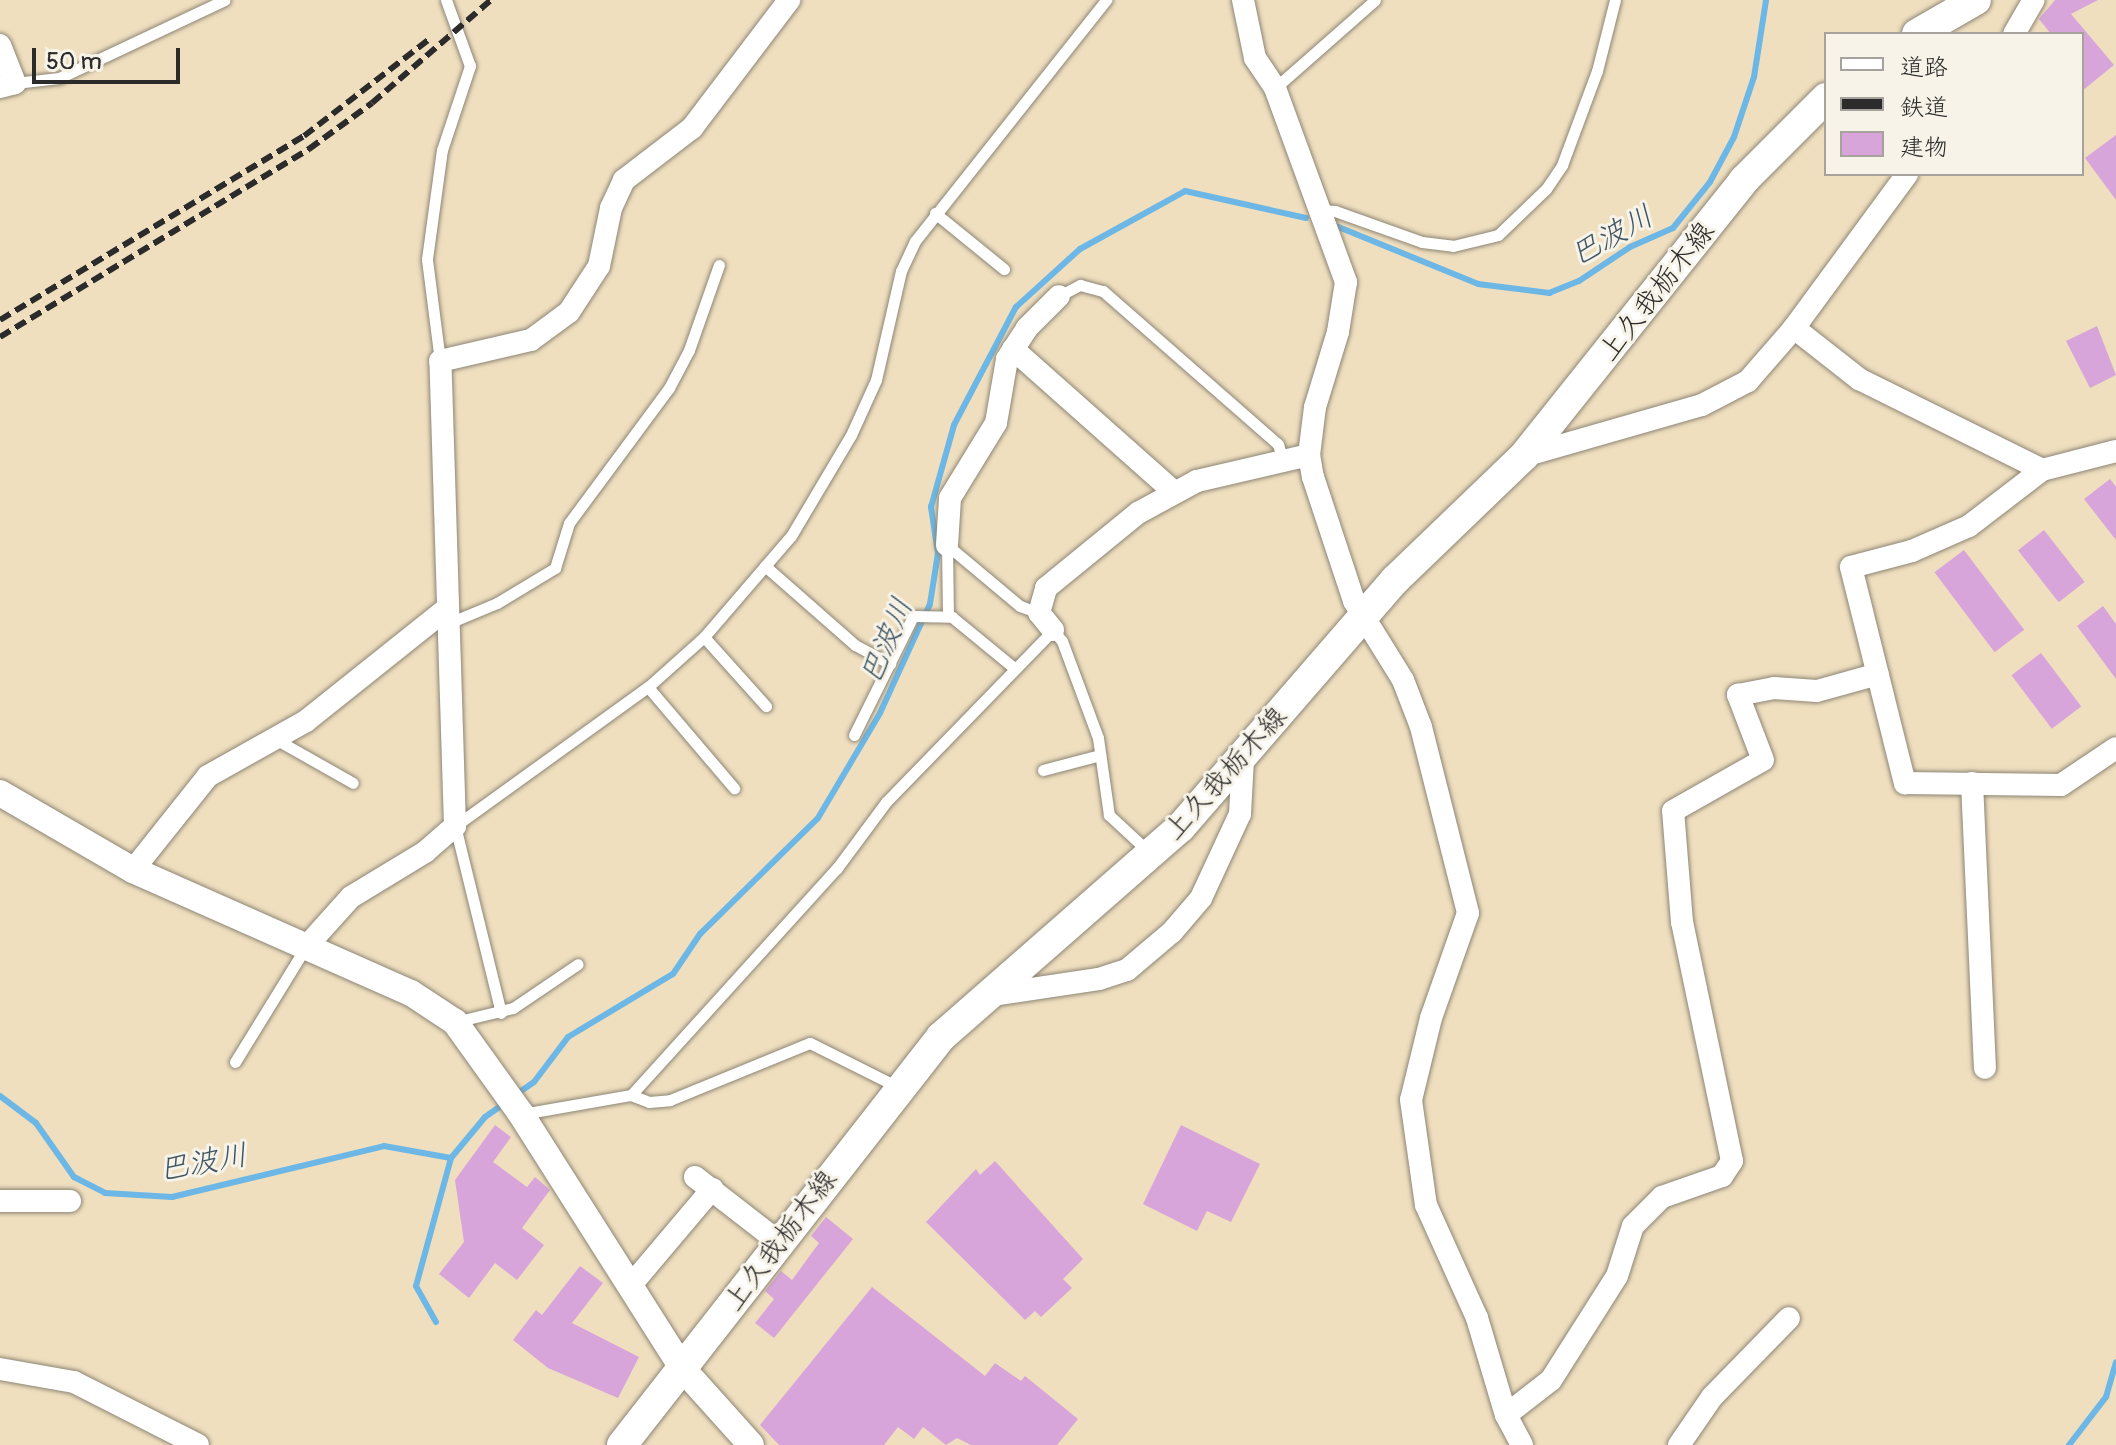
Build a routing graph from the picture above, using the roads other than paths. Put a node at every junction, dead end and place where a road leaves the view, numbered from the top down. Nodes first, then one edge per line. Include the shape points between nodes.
1 (225, 0) edge
2 (446, 0) edge
3 (789, 0) edge
4 (1106, 0) edge
5 (1243, 0) edge
6 (1375, 0) edge
7 (1615, 0) edge
8 (1976, 0) edge
9 (2034, 0) edge
10 (1920, 32) edge
11 (2015, 32) edge
12 (0, 45) edge
13 (7, 85) edge
14 (1275, 88) junction
15 (1824, 100) edge
16 (1906, 176) edge
17 (1319, 210) junction
18 (935, 213) junction
19 (719, 265) dead end
20 (1004, 269) dead end
21 (1059, 296) joint
22 (1794, 328) junction
23 (1013, 349) junction
24 (440, 361) junction
25 (2116, 451) edge
26 (1309, 455) junction
27 (1524, 456) junction
28 (1282, 458) junction
29 (2042, 470) junction
30 (1174, 492) junction
31 (947, 545) junction
32 (765, 566) junction
33 (944, 615) junction
34 (1364, 616) junction
35 (447, 617) junction
36 (1046, 621) junction
37 (704, 637) junction
38 (890, 664) junction
39 (1014, 668) junction
40 (1878, 674) junction
41 (648, 687) junction
42 (766, 706) dead end
43 (854, 735) dead end
44 (277, 740) junction
45 (2116, 748) edge
46 (1100, 755) junction
47 (1243, 759) junction
48 (1043, 770) dead end
49 (353, 783) dead end
50 (1972, 783) junction
51 (734, 788) dead end
52 (0, 793) edge
53 (455, 826) junction
54 (1152, 855) junction
55 (133, 870) junction
56 (306, 947) junction
57 (578, 964) dead end
58 (984, 996) junction
59 (501, 1013) junction
60 (455, 1022) junction
61 (235, 1062) dead end
62 (1985, 1068) dead end
63 (899, 1087) junction
64 (631, 1095) junction
65 (519, 1111) junction
66 (0, 1201) edge
67 (70, 1201) dead end
68 (780, 1243) junction
69 (631, 1285) junction
70 (1789, 1318) dead end
71 (682, 1368) junction
72 (0, 1369) edge
73 (1506, 1415) junction
74 (198, 1445) edge
75 (622, 1445) edge
76 (751, 1445) edge
77 (1522, 1445) edge
78 (1679, 1445) edge

1 - 13 lane via 59,78
2 - 24 lane via 470,66 442,150 427,259
3 - 24 street via 692,128 624,180 611,208 599,266 569,312 531,340
4 - 18 lane
5 - 14 street via 1255,58
6 - 14 lane
7 - 17 lane via 1597,71 1562,165 1546,189 1498,235 1453,246 1422,242
8 - 10 main road
9 - 11 street
12 - 13 street
14 - 17 street
15 - 27 main road, 上久我栃木線 via 1744,180
16 - 22 street
17 - 26 street via 1346,282 1338,332 1315,407
18 - 20 lane
18 - 32 lane via 901,271 876,380 851,435 798,526
19 - 35 lane via 689,350 669,388 569,523 555,568 497,603
21 - 23 street
21 - 28 lane via 1080,285 1103,291 1278,444
22 - 27 street via 1748,381 1702,405 1640,419 1551,453
22 - 29 street via 1859,379
23 - 30 street
23 - 31 street via 1002,374 996,423 950,498
24 - 35 street
25 - 29 street
26 - 28 street
26 - 34 street via 1354,601
27 - 34 main road, 上久我栃木線
28 - 30 street
29 - 40 street via 1969,526 1912,551 1851,567
30 - 36 street via 1059,573 1039,602
31 - 33 lane
31 - 36 lane
32 - 37 lane
32 - 38 lane via 855,645
33 - 38 lane via 919,613
33 - 39 lane
34 - 47 main road, 上久我栃木線
34 - 73 street via 1403,680 1421,727 1468,913 1431,1018 1411,1100 1413,1127 1426,1205 1477,1318
35 - 44 street
35 - 53 street
36 - 39 lane
36 - 46 lane via 1082,693
37 - 41 lane
37 - 42 lane
38 - 43 lane
39 - 64 lane via 886,802 837,868
40 - 50 street via 1905,783
40 - 73 street via 1817,691 1774,688 1738,695 1763,760 1673,811 1682,922 1732,1161 1722,1176 1662,1197 1633,1226 1617,1276 1551,1380
41 - 51 lane
41 - 53 lane
44 - 49 lane
44 - 55 street via 208,776
45 - 50 street via 2061,785
46 - 48 lane
46 - 54 lane via 1109,815
47 - 54 main road, 上久我栃木線
47 - 58 street via 1240,814 1201,898 1172,932 1127,970
50 - 62 street
52 - 55 street
53 - 56 street via 425,852 351,897
53 - 59 lane
54 - 58 main road, 上久我栃木線
55 - 56 street
56 - 60 street via 411,993
56 - 61 lane
57 - 59 lane
58 - 63 main road, 上久我栃木線
59 - 60 lane
60 - 65 street
63 - 64 lane via 810,1043 794,1045 670,1100 649,1102
63 - 68 main road, 上久我栃木線
64 - 65 lane
65 - 69 street
66 - 67 street
68 - 69 street via 704,1183
68 - 71 main road, 上久我栃木線
69 - 71 street
70 - 78 street via 1712,1397
71 - 75 main road, 上久我栃木線
71 - 76 street
72 - 74 street via 74,1382
73 - 77 street

